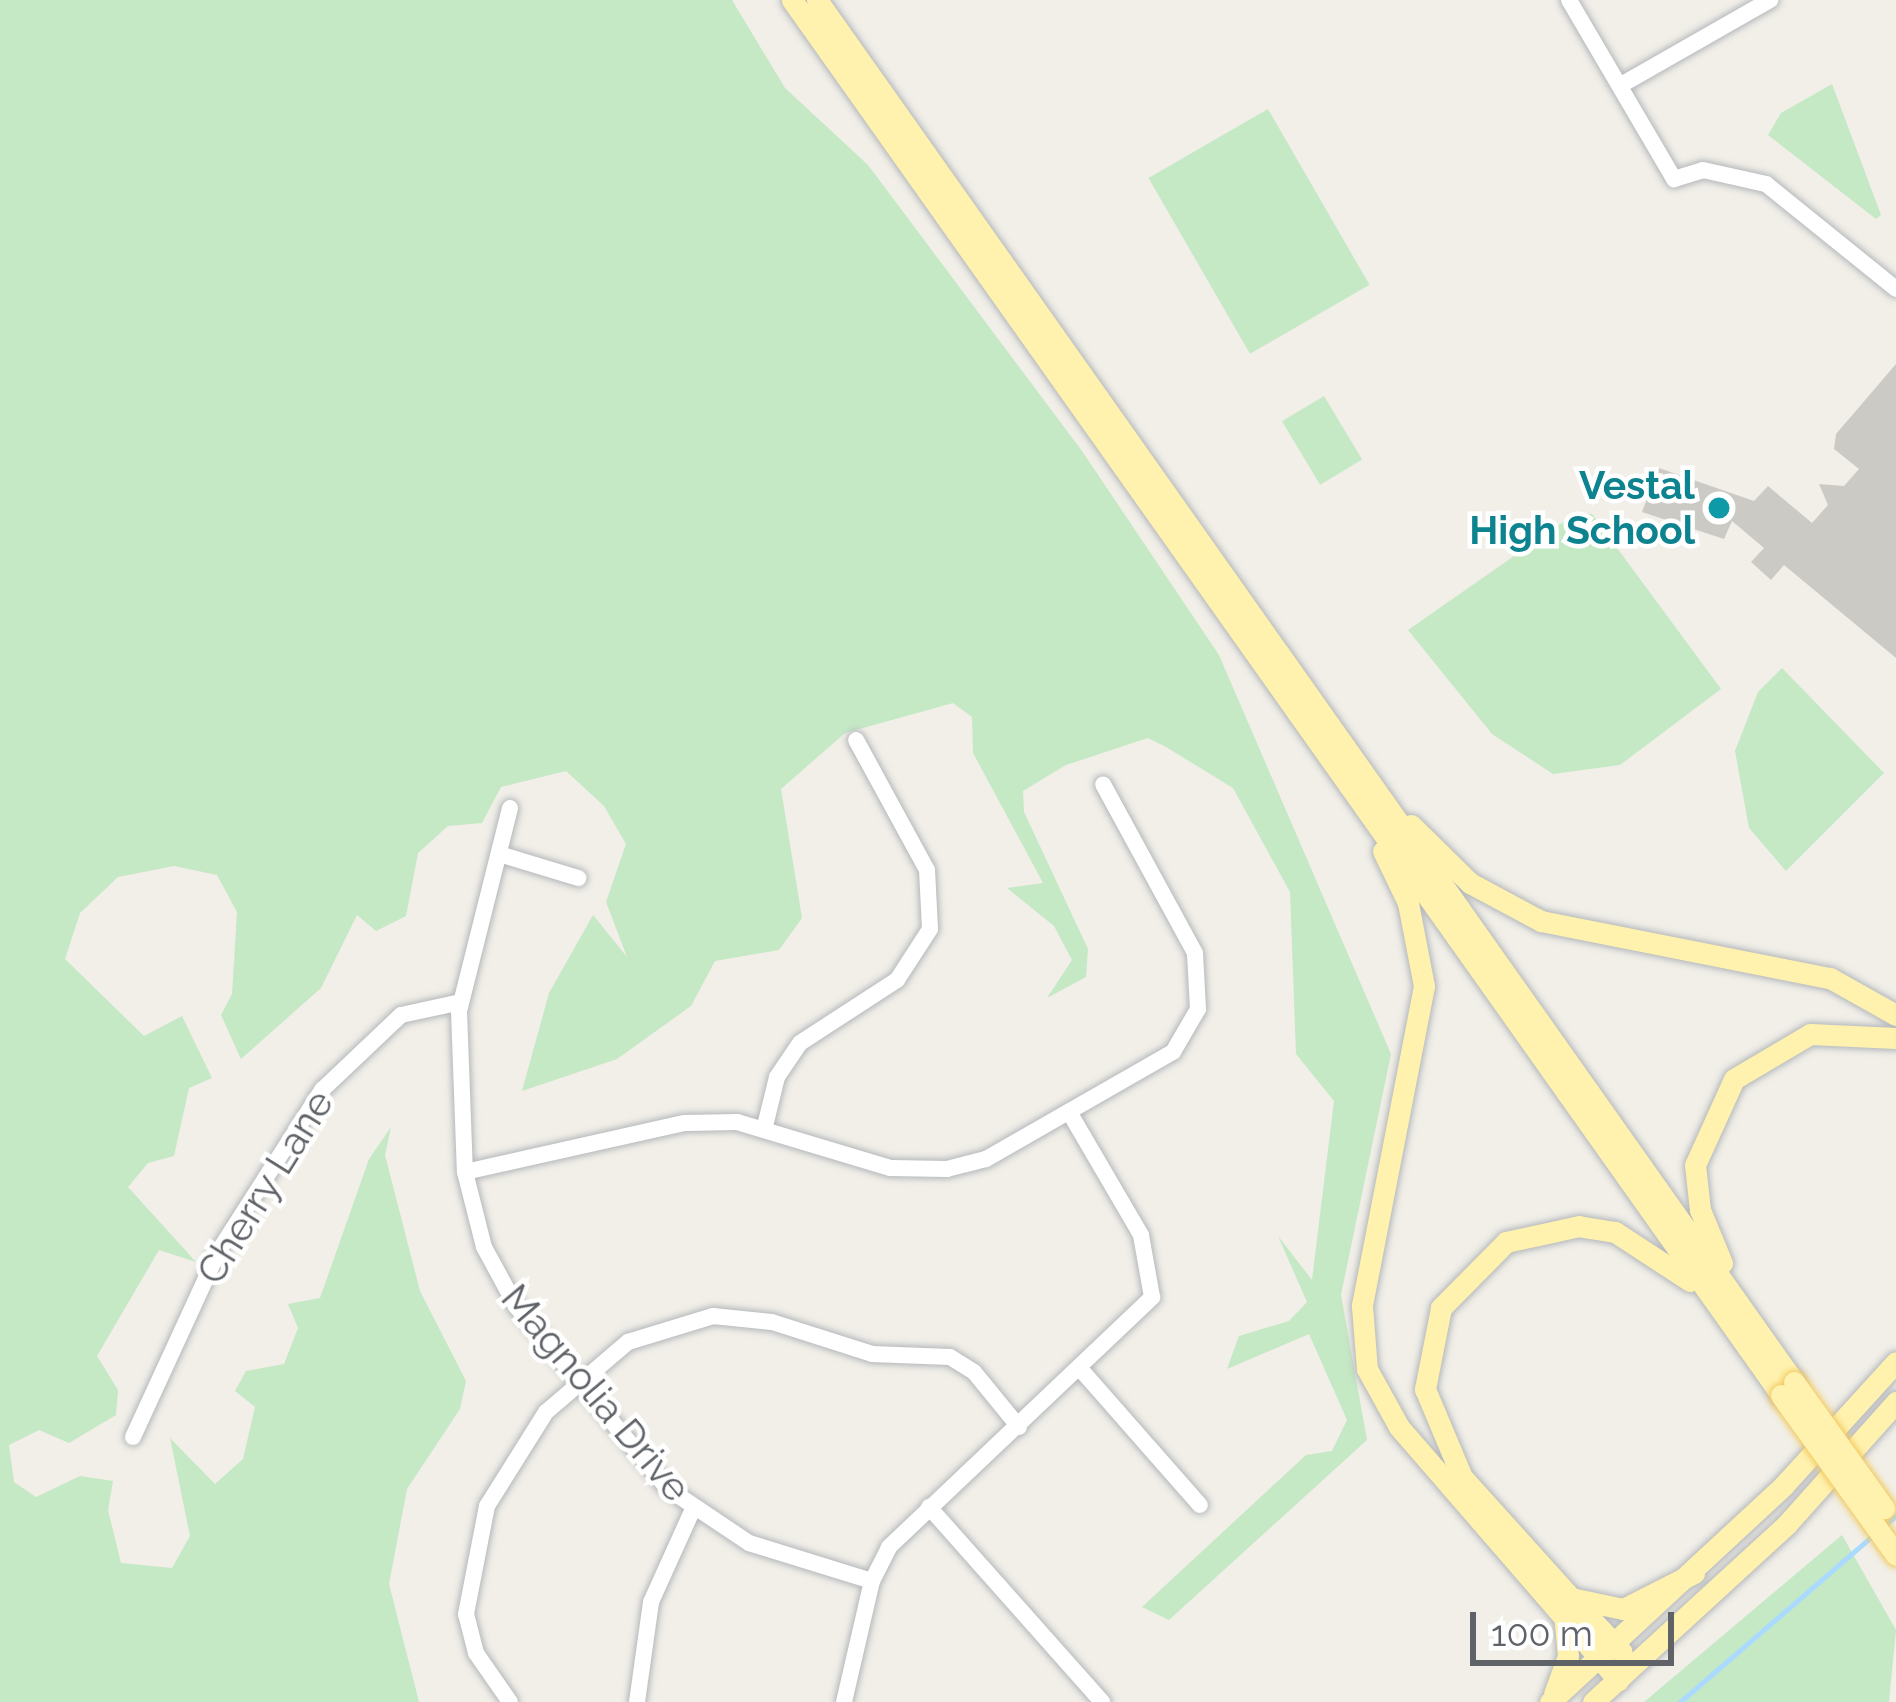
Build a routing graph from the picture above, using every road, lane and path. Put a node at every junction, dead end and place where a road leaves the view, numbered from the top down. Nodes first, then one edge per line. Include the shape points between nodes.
1 (792, 0) edge
2 (817, 0) edge
3 (1570, 0) edge
4 (1770, 0) edge
5 (1621, 85) junction
6 (1896, 289) edge
7 (856, 740) dead end
8 (1103, 784) dead end
9 (1362, 789) junction
10 (510, 808) dead end
11 (499, 854) junction
12 (578, 878) dead end
13 (461, 1002) junction
14 (1896, 1015) edge
15 (1896, 1038) edge
16 (1070, 1112) junction
17 (765, 1126) junction
18 (465, 1172) junction
19 (1732, 1310) junction
20 (1896, 1362) edge
21 (1083, 1372) junction
22 (576, 1382) junction
23 (1787, 1389) junction
24 (1896, 1402) edge
25 (1019, 1427) junction
26 (133, 1437) dead end
27 (1201, 1505) dead end
28 (928, 1507) junction
29 (692, 1509) junction
30 (1896, 1525) edge
31 (1896, 1555) edge
32 (1694, 1573) junction
33 (872, 1581) junction
34 (1567, 1606) junction
35 (1608, 1652) junction
36 (1626, 1672) junction
37 (1551, 1701) edge
38 (510, 1702) edge
39 (637, 1702) edge
40 (844, 1702) edge
41 (1102, 1702) edge
42 (1593, 1702) edge

1 - 9 main road
2 - 9 main road
3 - 5 street
4 - 5 street
5 - 6 street via 1674,178 1703,170 1766,184
7 - 17 street via 927,870 930,929 897,980 800,1043 777,1076
8 - 16 street via 1186,929 1201,988 1173,1052
9 - 14 main road via 1470,883 1541,921 1830,978
9 - 19 main road
9 - 34 main road via 1408,903 1424,986 1362,1306 1367,1369 1399,1427
10 - 11 street, Magnolia Drive
11 - 12 street
11 - 13 street, Magnolia Drive
13 - 18 street, Magnolia Drive
13 - 26 street, Cherry Lane via 401,1015 322,1090 218,1252
15 - 19 main road via 1848,1029 1774,1048 1713,1110 1695,1184
16 - 17 street via 986,1160 947,1169 890,1168
16 - 21 street via 1153,1266 1153,1297
17 - 18 street via 685,1124
18 - 22 street, Magnolia Drive via 495,1270
19 - 23 main road
19 - 34 main road via 1651,1249 1579,1226 1507,1242 1441,1308 1426,1364 1430,1419 1462,1477
20 - 32 main road
21 - 25 street
21 - 27 street
22 - 25 street via 673,1322 753,1318 838,1348 961,1361
22 - 29 street, Magnolia Drive
22 - 38 street via 506,1467 468,1571 476,1653
23 - 30 main road, bridge
23 - 31 main road, bridge
24 - 36 main road via 1787,1524
25 - 28 street
28 - 33 street
28 - 41 street
29 - 33 street, Magnolia Drive via 749,1543
29 - 39 street via 651,1601
32 - 34 main road via 1623,1609
32 - 35 main road
33 - 40 street
34 - 35 main road
34 - 37 main road via 1568,1656
35 - 36 main road
35 - 37 main road
36 - 42 main road

